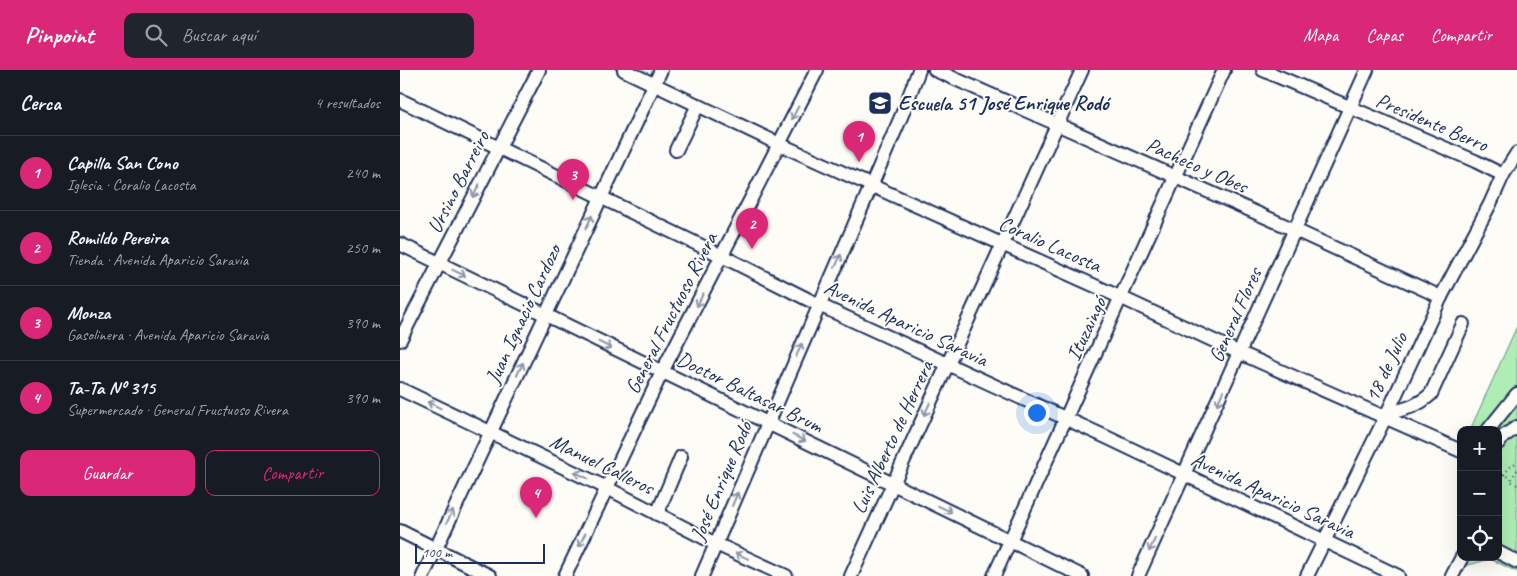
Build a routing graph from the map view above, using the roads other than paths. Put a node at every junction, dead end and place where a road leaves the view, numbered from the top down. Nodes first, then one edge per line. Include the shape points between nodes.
1 (539, 70) edge
2 (624, 70) edge
3 (661, 70) edge
4 (817, 70) edge
5 (919, 70) edge
6 (935, 70) edge
7 (1082, 70) edge
8 (1224, 70) edge
9 (1263, 70) edge
10 (1367, 70) edge
11 (654, 84) junction
12 (400, 100) edge
13 (698, 105) junction
14 (1350, 108) junction
15 (1058, 125) junction
16 (779, 144) junction
17 (498, 148) junction
18 (676, 150) dead end
19 (1517, 153) edge
20 (1503, 175) junction
21 (1176, 177) junction
22 (871, 186) junction
23 (600, 198) junction
24 (1295, 230) junction
25 (400, 244) edge
26 (1003, 244) junction
27 (722, 256) junction
28 (439, 263) junction
29 (1441, 297) junction
30 (1122, 298) junction
31 (819, 305) junction
32 (544, 316) junction
33 (1463, 324) dead end
34 (400, 340) edge
35 (1240, 353) junction
36 (948, 365) junction
37 (662, 372) junction
38 (400, 389) edge
39 (1517, 394) edge
40 (1386, 415) junction
41 (1066, 420) junction
42 (768, 422) junction
43 (1491, 426) edge
44 (1517, 427) edge
45 (490, 432) junction
46 (1502, 439) edge
47 (1457, 449) edge
48 (681, 457) dead end
49 (1184, 476) junction
50 (892, 484) junction
51 (607, 488) junction
52 (657, 514) junction
53 (400, 531) edge
54 (1010, 540) junction
55 (1324, 541) junction
56 (716, 544) junction
57 (435, 548) junction
58 (1502, 554) edge
59 (1460, 561) edge
60 (1517, 562) edge
61 (423, 576) edge
62 (490, 576) edge
63 (565, 576) edge
64 (702, 576) edge
65 (786, 576) edge
66 (851, 576) edge
67 (994, 576) edge
68 (1082, 576) edge
69 (1138, 576) edge
70 (1306, 576) edge
71 (1398, 576) edge
72 (1452, 576) edge

1 - 17 street, Ursino Barreiro
2 - 11 street, Coralio Lacosta
3 - 11 street, Juan Ignacio Cardozo
4 -> 16 street, General Fructuoso Rivera
5 - 22 street, José Enrique Rodó
6 - 15 street, Pacheco y Obes
7 - 15 street, Luis Alberto de Herrera
8 - 21 street, Ituzaingó
9 - 14 street, Presidente Berro
10 - 14 street, General Flores
11 - 13 street, Coralio Lacosta
11 - 23 street, Juan Ignacio Cardozo
12 - 17 street, Avenida Aparicio Saravia
13 - 16 street, Coralio Lacosta
13 - 18 street
14 - 20 street, Presidente Berro
14 - 24 street, General Flores
15 - 21 street, Pacheco y Obes
15 - 26 street, Luis Alberto de Herrera
16 - 22 street, Coralio Lacosta
16 - 27 street, General Fructuoso Rivera
17 - 23 street, Avenida Aparicio Saravia
17 -> 28 street, Ursino Barreiro
19 - 20 street, 18 de Julio
20 - 29 street, 18 de Julio
21 - 24 street, Pacheco y Obes
21 - 30 street, Ituzaingó
22 - 26 street, Coralio Lacosta
31 -> 22 street, José Enrique Rodó
23 - 27 street, Avenida Aparicio Saravia
32 -> 23 street, Juan Ignacio Cardozo
24 - 29 street, Pacheco y Obes
24 - 35 street, General Flores
25 - 28 street, Doctor Baltasar Brum
26 - 30 street, Coralio Lacosta
26 - 36 street, Luis Alberto de Herrera
27 - 31 street, Avenida Aparicio Saravia
27 -> 37 street, General Fructuoso Rivera
28 -> 32 street, Doctor Baltasar Brum
28 - 34 street, Ursino Barreiro
29 - 40 street, 18 de Julio
30 - 35 street, Coralio Lacosta
30 - 41 street, Ituzaingó
31 - 36 street, Avenida Aparicio Saravia
42 -> 31 street, José Enrique Rodó
32 -> 37 street, Doctor Baltasar Brum
45 -> 32 street, Juan Ignacio Cardozo
33 - 40 street via 1431,394 1405,410
35 - 40 street, Coralio Lacosta
35 -> 49 street, General Flores
36 - 41 street, Avenida Aparicio Saravia
36 -> 50 street, Luis Alberto de Herrera
37 - 42 street, Doctor Baltasar Brum
37 - 51 street, General Fructuoso Rivera
45 -> 38 street, Manuel Calleros
39 - 43 street
40 - 47 street, Coralio Lacosta
40 - 55 street, 18 de Julio
41 - 49 street, Avenida Aparicio Saravia
41 - 54 street, Ituzaingó
42 -> 50 street, Doctor Baltasar Brum
56 -> 42 street, José Enrique Rodó
44 - 46 street
51 -> 45 street, Manuel Calleros
57 -> 45 street, Juan Ignacio Cardozo
48 - 52 street
49 - 55 street, Avenida Aparicio Saravia
49 -> 69 street, General Flores
50 -> 54 street, Doctor Baltasar Brum
50 - 66 street, Luis Alberto de Herrera
51 - 52 street, Manuel Calleros
51 -> 63 street, General Fructuoso Rivera
52 - 56 street, Manuel Calleros
53 - 57 street
54 - 67 street, Ituzaingó
54 - 68 street, Doctor Baltasar Brum
55 - 70 street, 18 de Julio
55 - 71 street, Avenida Aparicio Saravia
56 - 64 street, José Enrique Rodó
65 -> 56 street, Manuel Calleros
57 - 61 street, Juan Ignacio Cardozo
57 - 62 street
58 - 60 street
59 - 72 street

